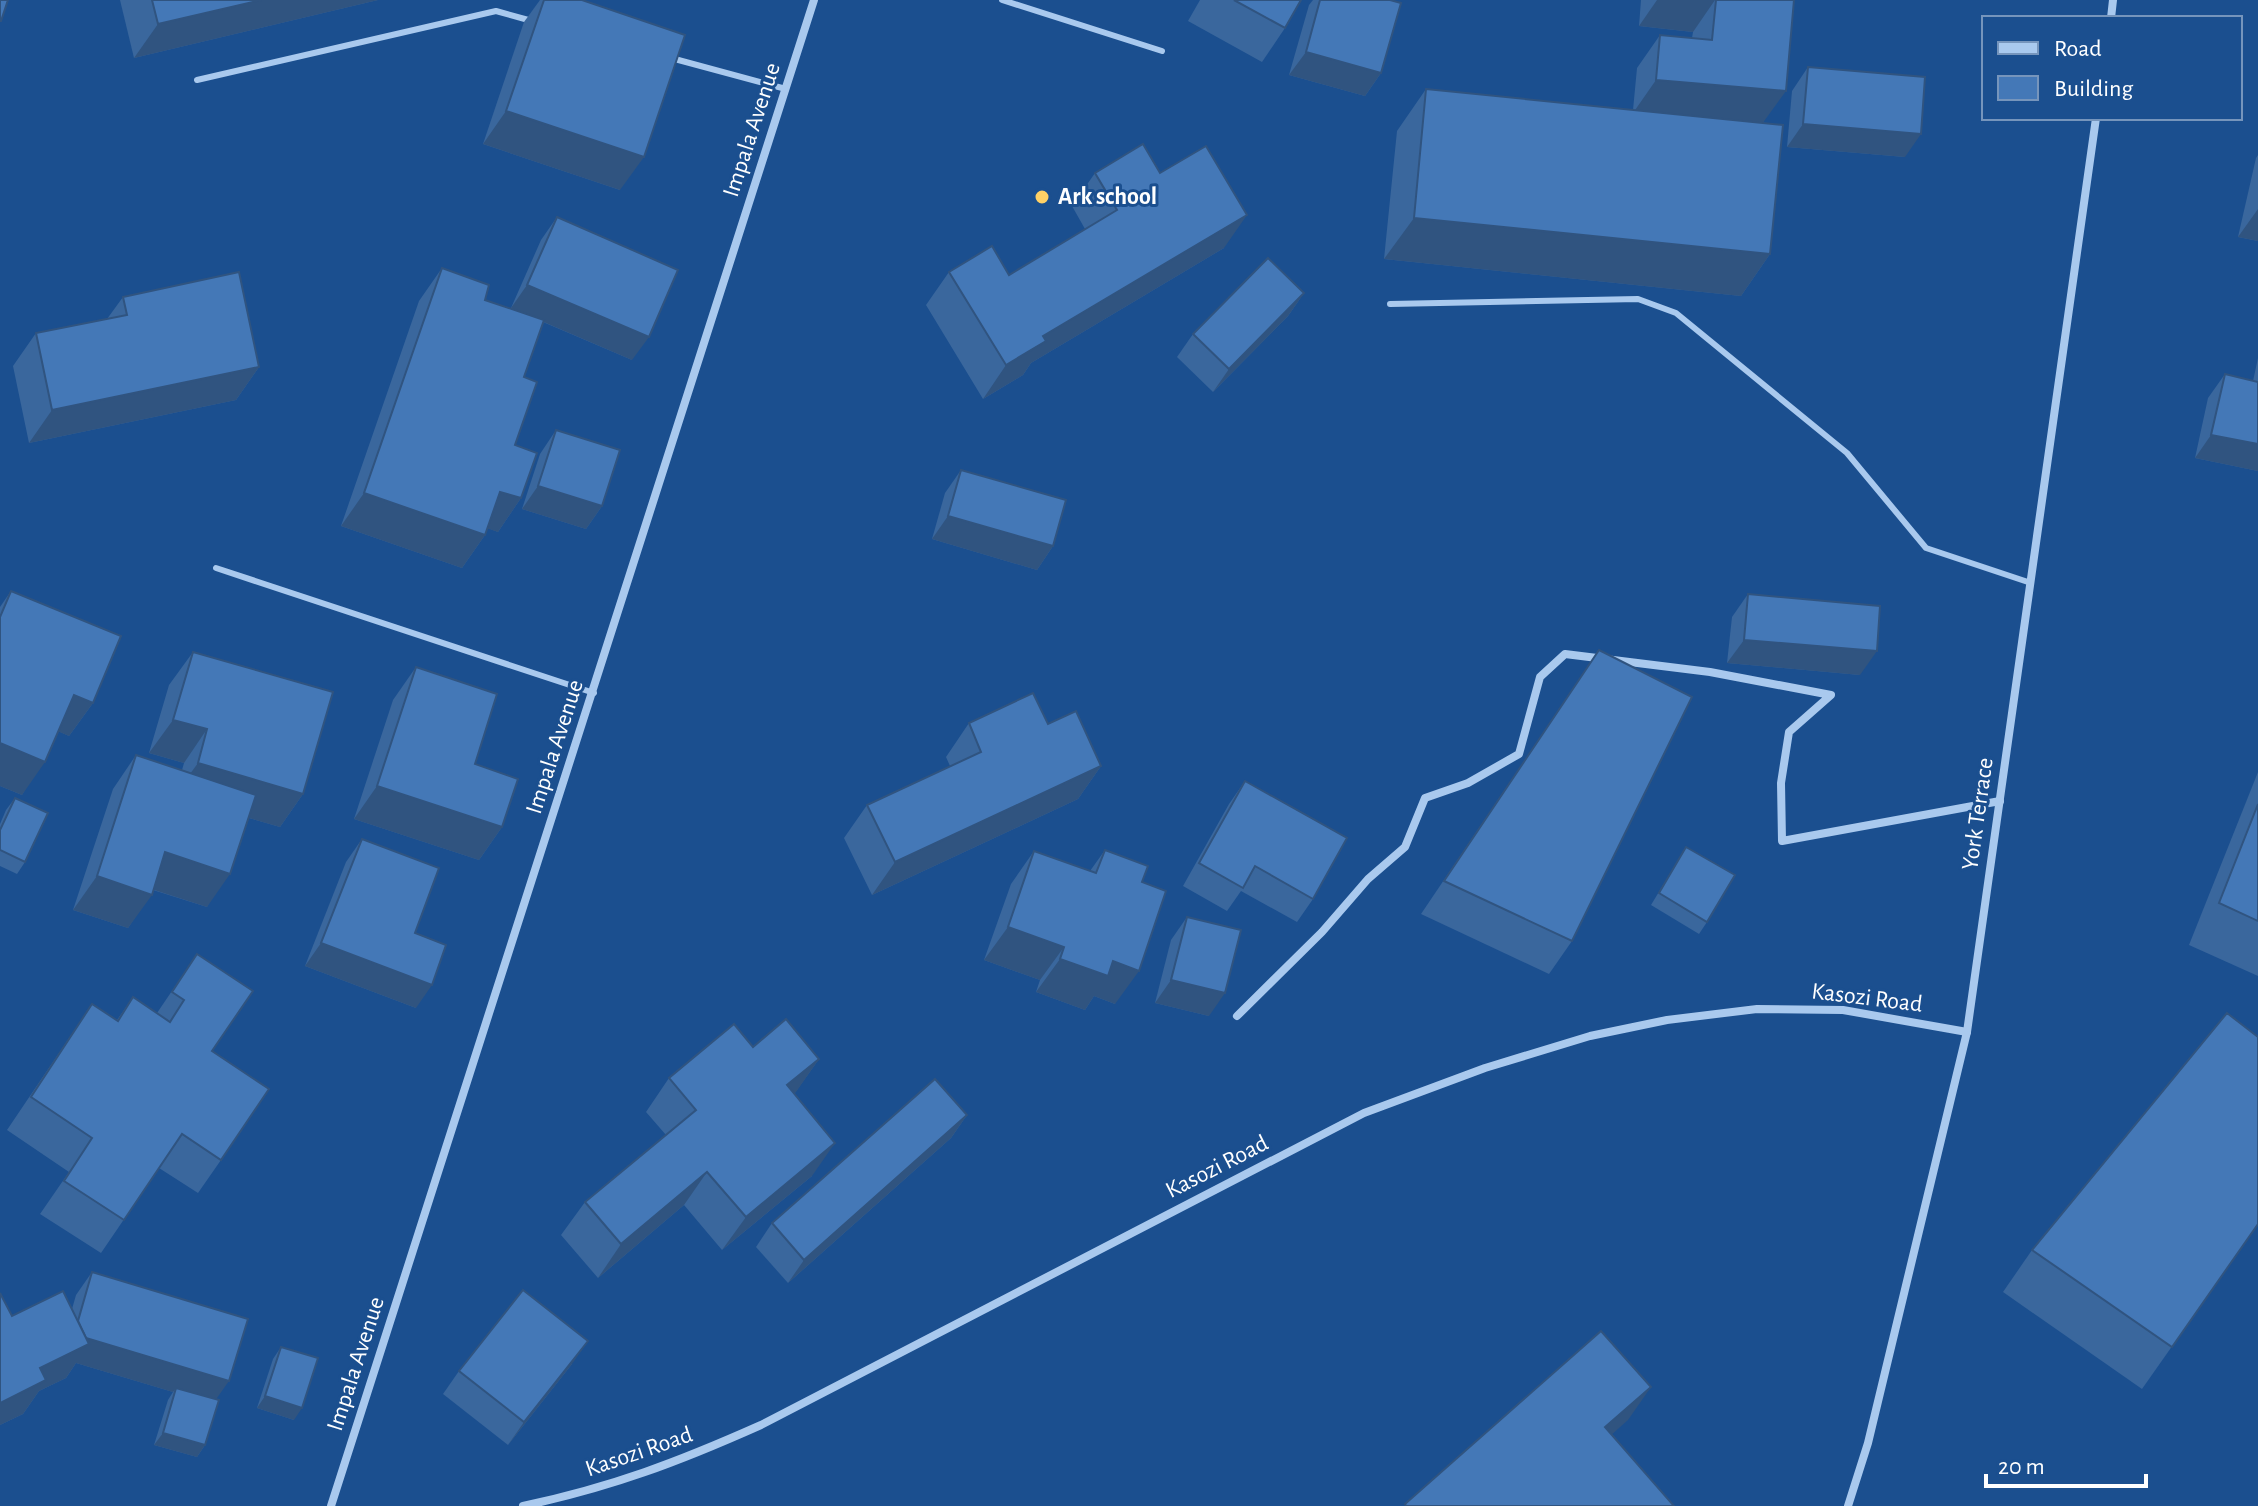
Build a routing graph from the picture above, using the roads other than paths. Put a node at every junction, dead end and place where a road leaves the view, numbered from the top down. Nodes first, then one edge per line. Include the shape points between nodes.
1 (814, 0) edge
2 (1002, 0) edge
3 (542, 24) edge
4 (1162, 51) dead end
5 (664, 56) edge
6 (197, 80) dead end
7 (786, 89) junction
8 (2096, 120) edge
9 (1390, 304) dead end
10 (216, 568) dead end
11 (2031, 583) junction
12 (594, 693) junction
13 (2000, 801) junction
14 (1237, 1016) dead end
15 (1967, 1032) junction
16 (331, 1506) edge
17 (523, 1506) edge
18 (1848, 1506) edge

1 - 7 street, Impala Avenue
2 - 4 lane
3 - 6 lane via 496,11
5 - 7 lane
7 - 12 street, Impala Avenue
8 - 11 street, York Terrace
9 - 11 lane via 1638,299 1676,313 1847,453 1926,548
10 - 12 lane
11 - 13 street, York Terrace
12 - 16 street, Impala Avenue
13 - 14 street via 1782,841 1781,783 1789,732 1831,695 1710,672 1565,654 1540,677 1519,754 1468,783 1425,798 1405,847
13 - 15 street, York Terrace
15 - 17 street, Kasozi Road via 1843,1010 1757,1009 1590,1036 1485,1068 1364,1113 680,1462 600,1489
15 - 18 street, York Terrace via 1868,1443

